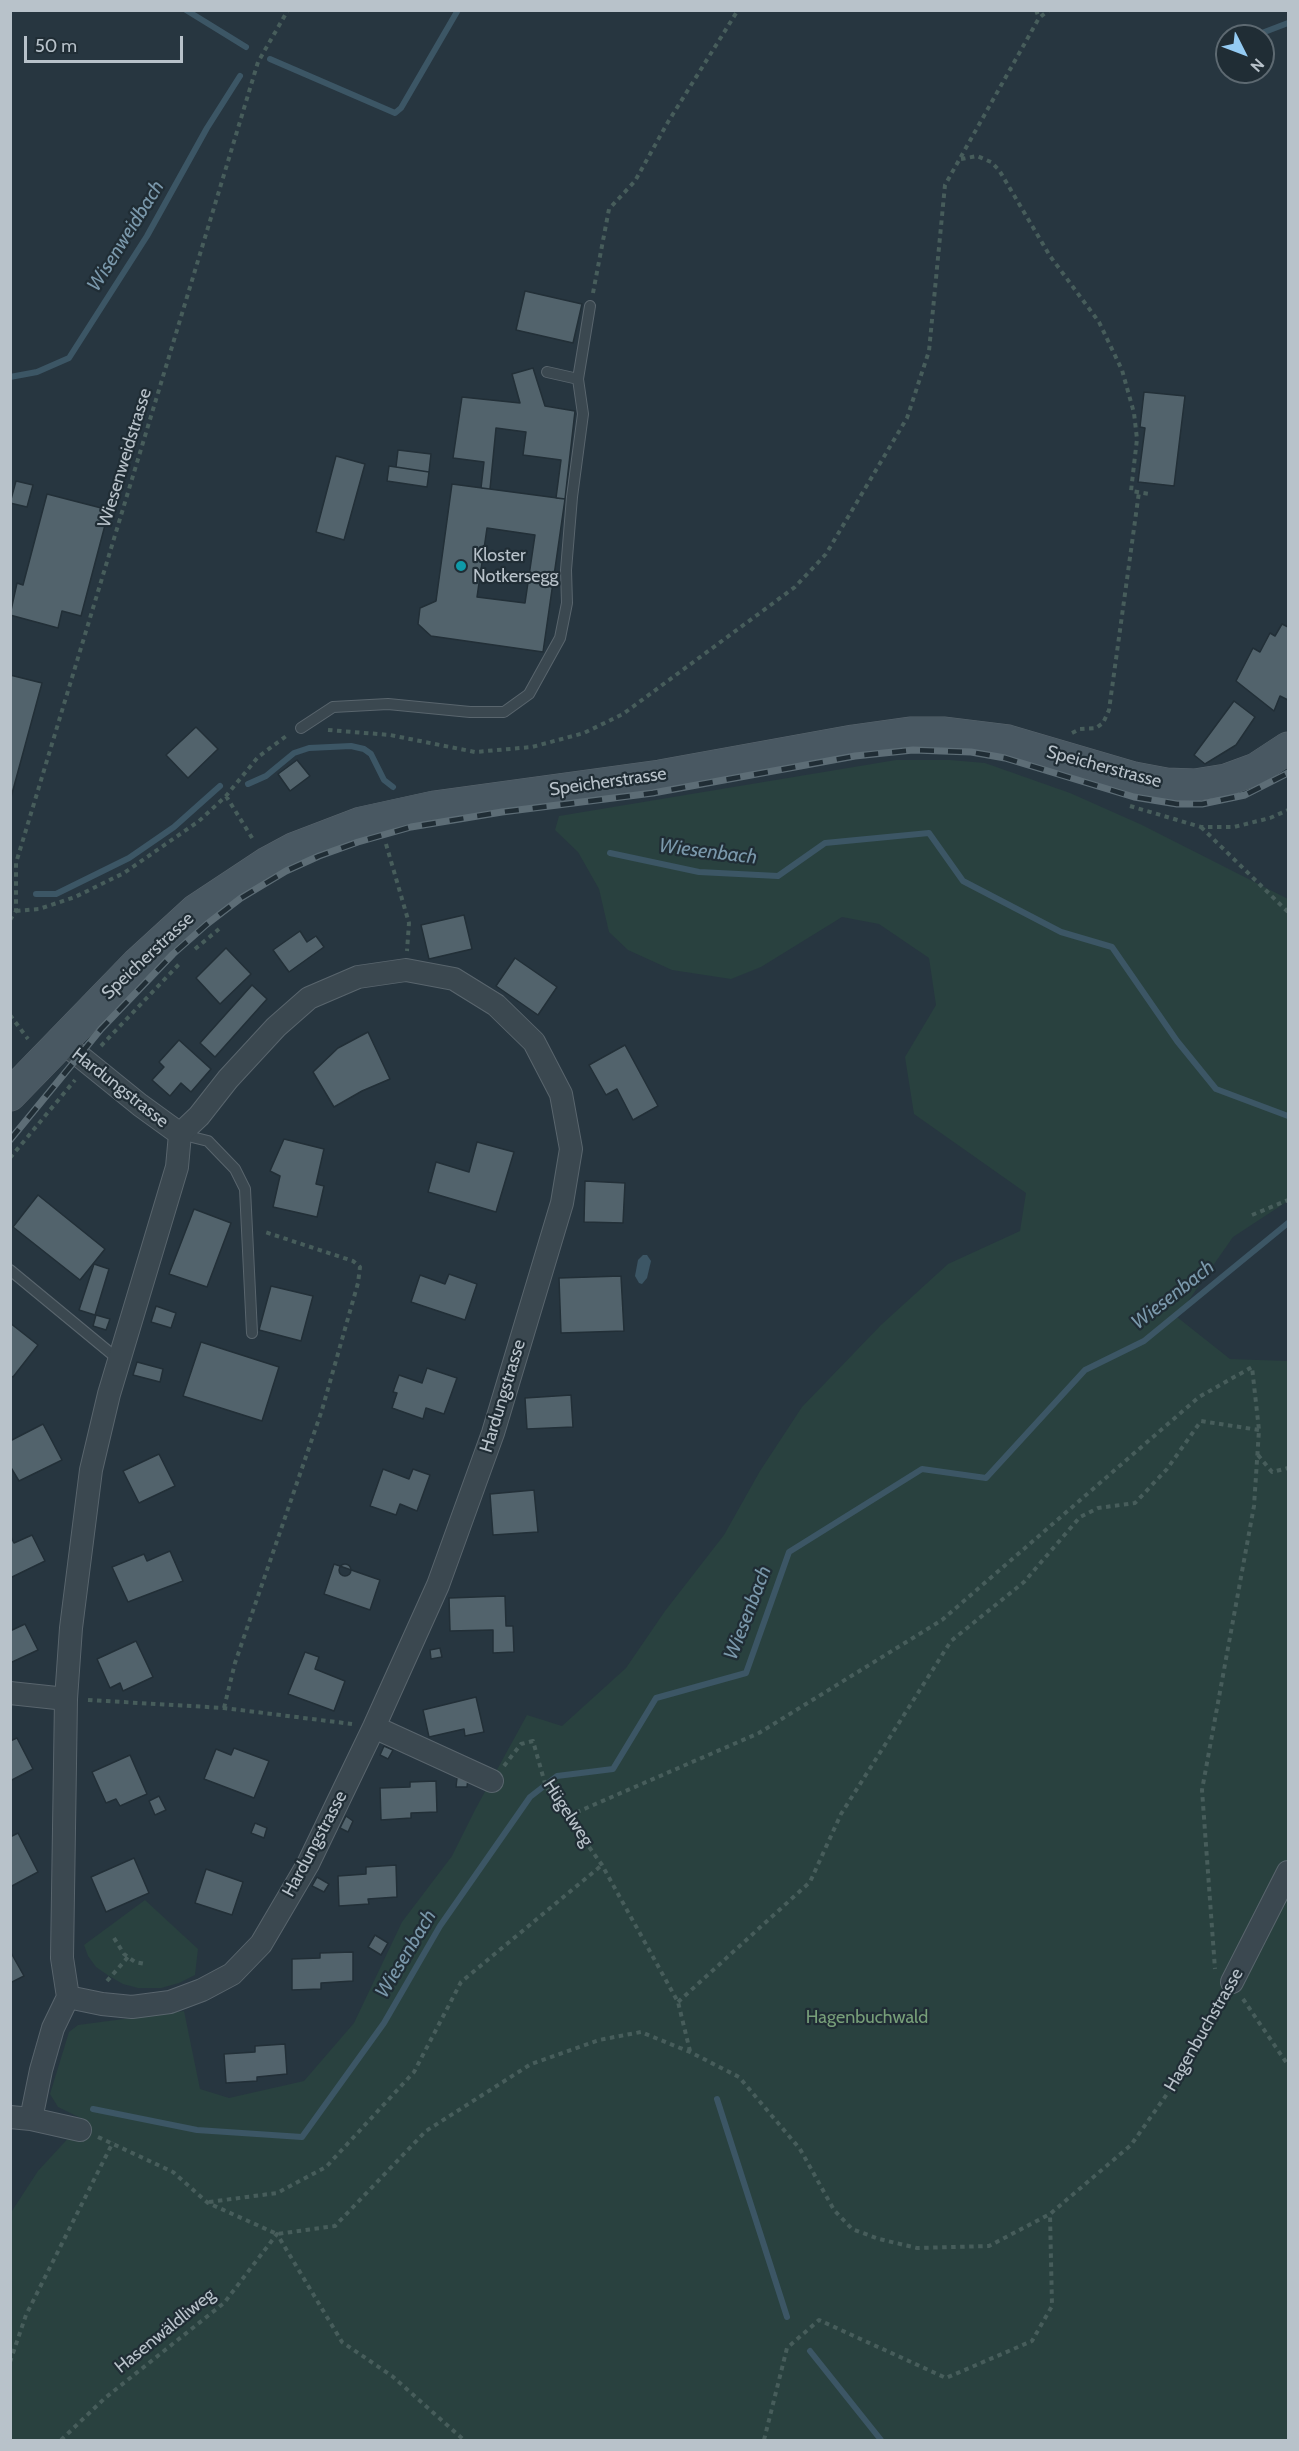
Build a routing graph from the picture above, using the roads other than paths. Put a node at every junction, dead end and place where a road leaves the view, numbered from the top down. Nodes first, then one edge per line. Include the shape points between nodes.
1 (590, 306) road end
2 (547, 372) dead end
3 (578, 379) junction
4 (301, 728) road end
5 (1288, 748) edge
6 (61, 1041) junction
7 (10, 1095) edge
8 (180, 1134) junction
9 (10, 1270) edge
10 (252, 1333) dead end
11 (119, 1361) junction
12 (10, 1693) edge
13 (74, 1699) junction
14 (367, 1726) junction
15 (492, 1781) road end
16 (1288, 1872) edge
17 (1222, 1983) road end
18 (68, 1997) junction
19 (20, 2118) edge
20 (80, 2130) road end

1 - 3 lane
2 - 3 lane
3 - 4 lane via 583,414 572,497 567,603 560,638 529,694 504,712 388,704 333,707
5 - 6 main road, Speicherstrasse via 1256,770 1226,780 1166,784 1008,741 910,733 660,776 397,814 323,836 267,863 220,892 174,929
6 - 7 main road, Speicherstrasse
6 - 8 street, Hardungstrasse
8 - 10 lane via 208,1141 235,1169 245,1189
8 - 11 street, Hardungstrasse via 177,1167
8 - 14 street, Hardungstrasse via 276,1027 309,998 358,977 406,970 454,979 496,1005 534,1042 561,1094 571,1149 562,1203 489,1444 438,1585
9 - 11 lane
11 - 13 street, Hardungstrasse via 91,1470 71,1628
12 - 13 street
13 - 18 street, Hardungstrasse via 62,1958
14 - 15 street
14 - 18 street, Hardungstrasse via 308,1864 261,1944 232,1974 170,2002 132,2007
16 - 17 street, Hagenbuchstrasse
18 - 19 street
19 - 20 street

